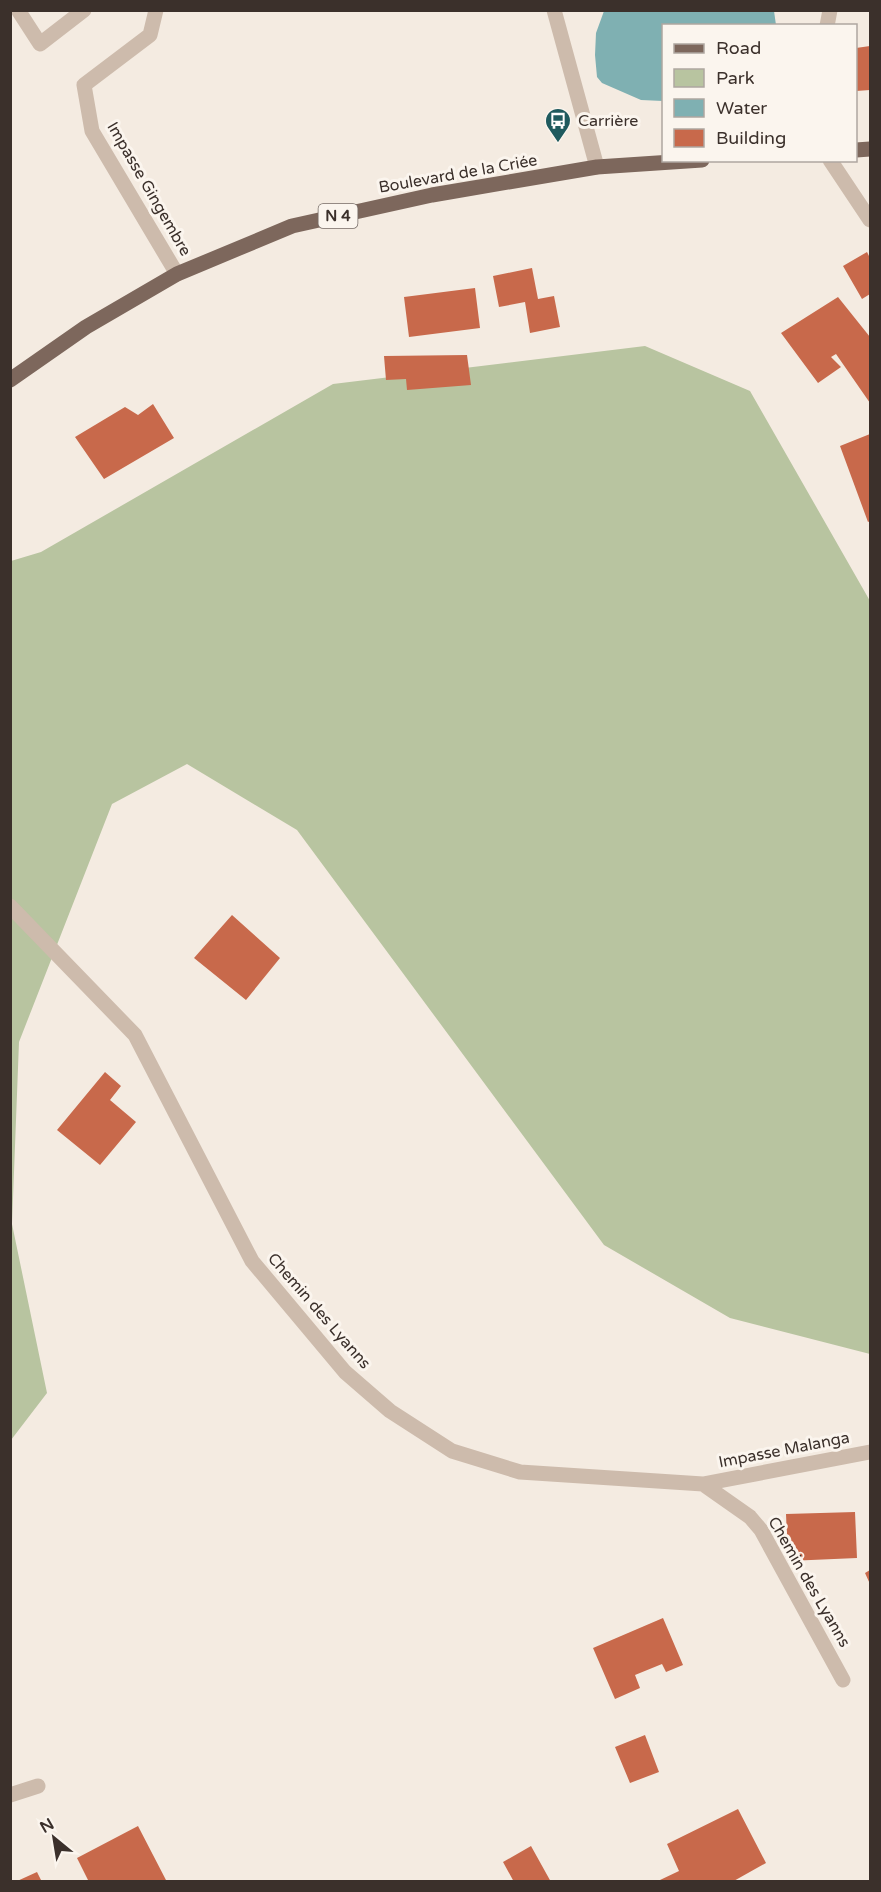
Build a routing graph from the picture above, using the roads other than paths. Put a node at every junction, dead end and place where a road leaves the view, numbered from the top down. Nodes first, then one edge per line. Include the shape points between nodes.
1 (18, 10) edge
2 (84, 10) edge
3 (156, 10) edge
4 (554, 10) edge
5 (672, 162) edge
6 (831, 162) edge
7 (597, 167) junction
8 (870, 220) edge
9 (177, 274) junction
10 (10, 380) edge
11 (10, 906) edge
12 (870, 1452) edge
13 (703, 1484) junction
14 (843, 1680) dead end
15 (38, 1786) dead end
16 (10, 1795) edge

1 - 2 street via 40,44
3 - 9 street, Impasse Gingembre via 150,35 84,84 92,130
4 - 7 street
5 - 7 main road, Boulevard de la Criée / N 4
6 - 8 street
7 - 9 main road, Boulevard de la Criée / N 4 via 432,195 291,226
9 - 10 main road, Boulevard de la Criée / N 4 via 86,327
11 - 13 street, Chemin des Lyanns via 135,1035 252,1261 345,1372 390,1411 452,1451 520,1472
12 - 13 street, Impasse Malanga
13 - 14 street, Chemin des Lyanns via 761,1530
15 - 16 street

